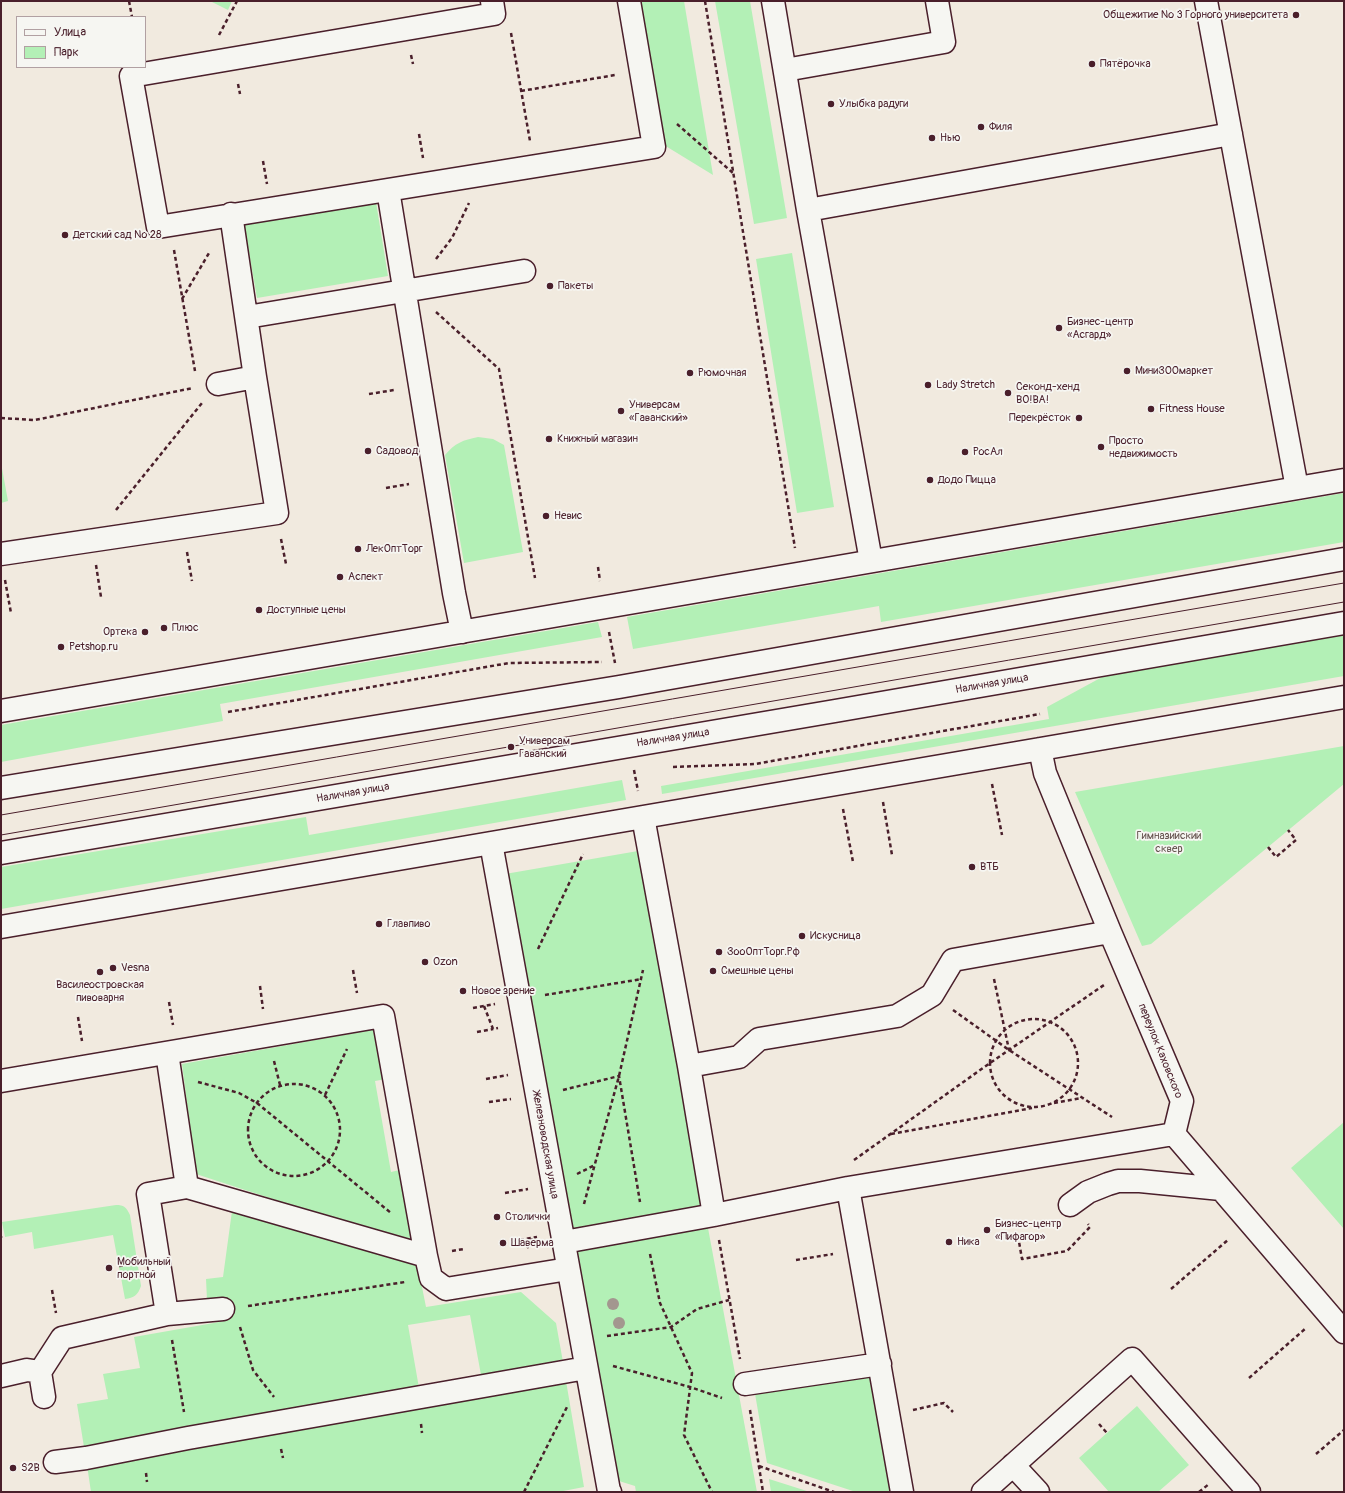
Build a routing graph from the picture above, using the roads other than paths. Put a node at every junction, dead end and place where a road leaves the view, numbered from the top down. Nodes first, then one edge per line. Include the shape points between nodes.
1 (492, 1) edge
2 (630, 1) edge
3 (773, 1) edge
4 (937, 1) edge
5 (1206, 1) edge
6 (785, 70) junction
7 (1231, 134) junction
8 (388, 190) junction
9 (808, 210) junction
10 (232, 214) junction
11 (524, 271) dead end
12 (408, 291) junction
13 (247, 317) junction
14 (255, 378) junction
15 (208, 386) road end
16 (1344, 480) edge
17 (1297, 488) junction
18 (1, 554) edge
19 (1344, 559) edge
20 (871, 561) junction
21 (1344, 623) edge
22 (462, 632) junction
23 (1344, 696) edge
24 (1, 711) edge
25 (1040, 749) junction
26 (1, 788) edge
27 (643, 817) junction
28 (490, 843) junction
29 (1, 853) edge
30 (1, 928) edge
31 (1110, 932) junction
32 (168, 1064) junction
33 (688, 1066) junction
34 (1, 1081) edge
35 (1174, 1134) junction
36 (187, 1186) junction
37 (848, 1188) junction
38 (1221, 1189) junction
39 (1070, 1205) dead end
40 (714, 1215) junction
41 (564, 1242) junction
42 (431, 1249) junction
43 (568, 1269) junction
44 (229, 1308) road end
45 (168, 1314) junction
46 (1344, 1332) edge
47 (583, 1353) junction
48 (880, 1364) junction
49 (40, 1372) junction
50 (1, 1376) edge
51 (745, 1384) road end
52 (44, 1397) dead end
53 (55, 1462) dead end
54 (1013, 1465) junction
55 (608, 1492) edge
56 (902, 1492) edge
57 (983, 1492) edge
58 (1038, 1492) edge
59 (1249, 1492) edge

1 - 10 street via 494,14 131,76 158,226
2 - 8 street via 654,147
3 - 6 street
4 - 6 street via 944,42
5 - 7 street
6 - 9 street
7 - 9 street
7 - 17 street
8 - 10 street
8 - 12 street
9 - 20 street
10 - 13 street
11 - 12 street
12 - 13 street
12 - 22 street
13 - 14 street
14 - 15 street
14 - 18 street via 277,513
16 - 17 street
17 - 20 street
19 - 26 street via 619,687
20 - 22 street
21 - 29 street, Наличная улица
22 - 24 street
23 - 25 street
25 - 27 street
25 - 31 street, переулок Каховского via 1045,774
27 - 28 street
27 - 33 street
28 - 30 street
28 - 41 street, Железноводская улица
31 - 33 street via 952,960 932,995 898,1016 759,1039 739,1058
31 - 35 street, переулок Каховского via 1182,1101
32 - 34 street
32 - 36 street
32 - 42 street via 383,1016
33 - 40 street
35 - 37 street
35 - 38 street
36 - 42 street
36 - 45 street via 148,1194
37 - 40 street
37 - 48 street
38 - 39 street via 1118,1181 1088,1192
38 - 46 street
40 - 41 street
41 - 43 street, Железноводская улица
42 - 43 street via 431,1278 446,1288
43 - 47 street, Железноводская улица
44 - 45 street
45 - 49 street via 62,1338
47 - 53 street via 292,1420
47 - 55 street, Железноводская улица
48 - 51 street
48 - 56 street
49 - 50 street via 27,1370
49 - 52 street
54 - 57 street
54 - 58 street
54 - 59 street via 1132,1359

